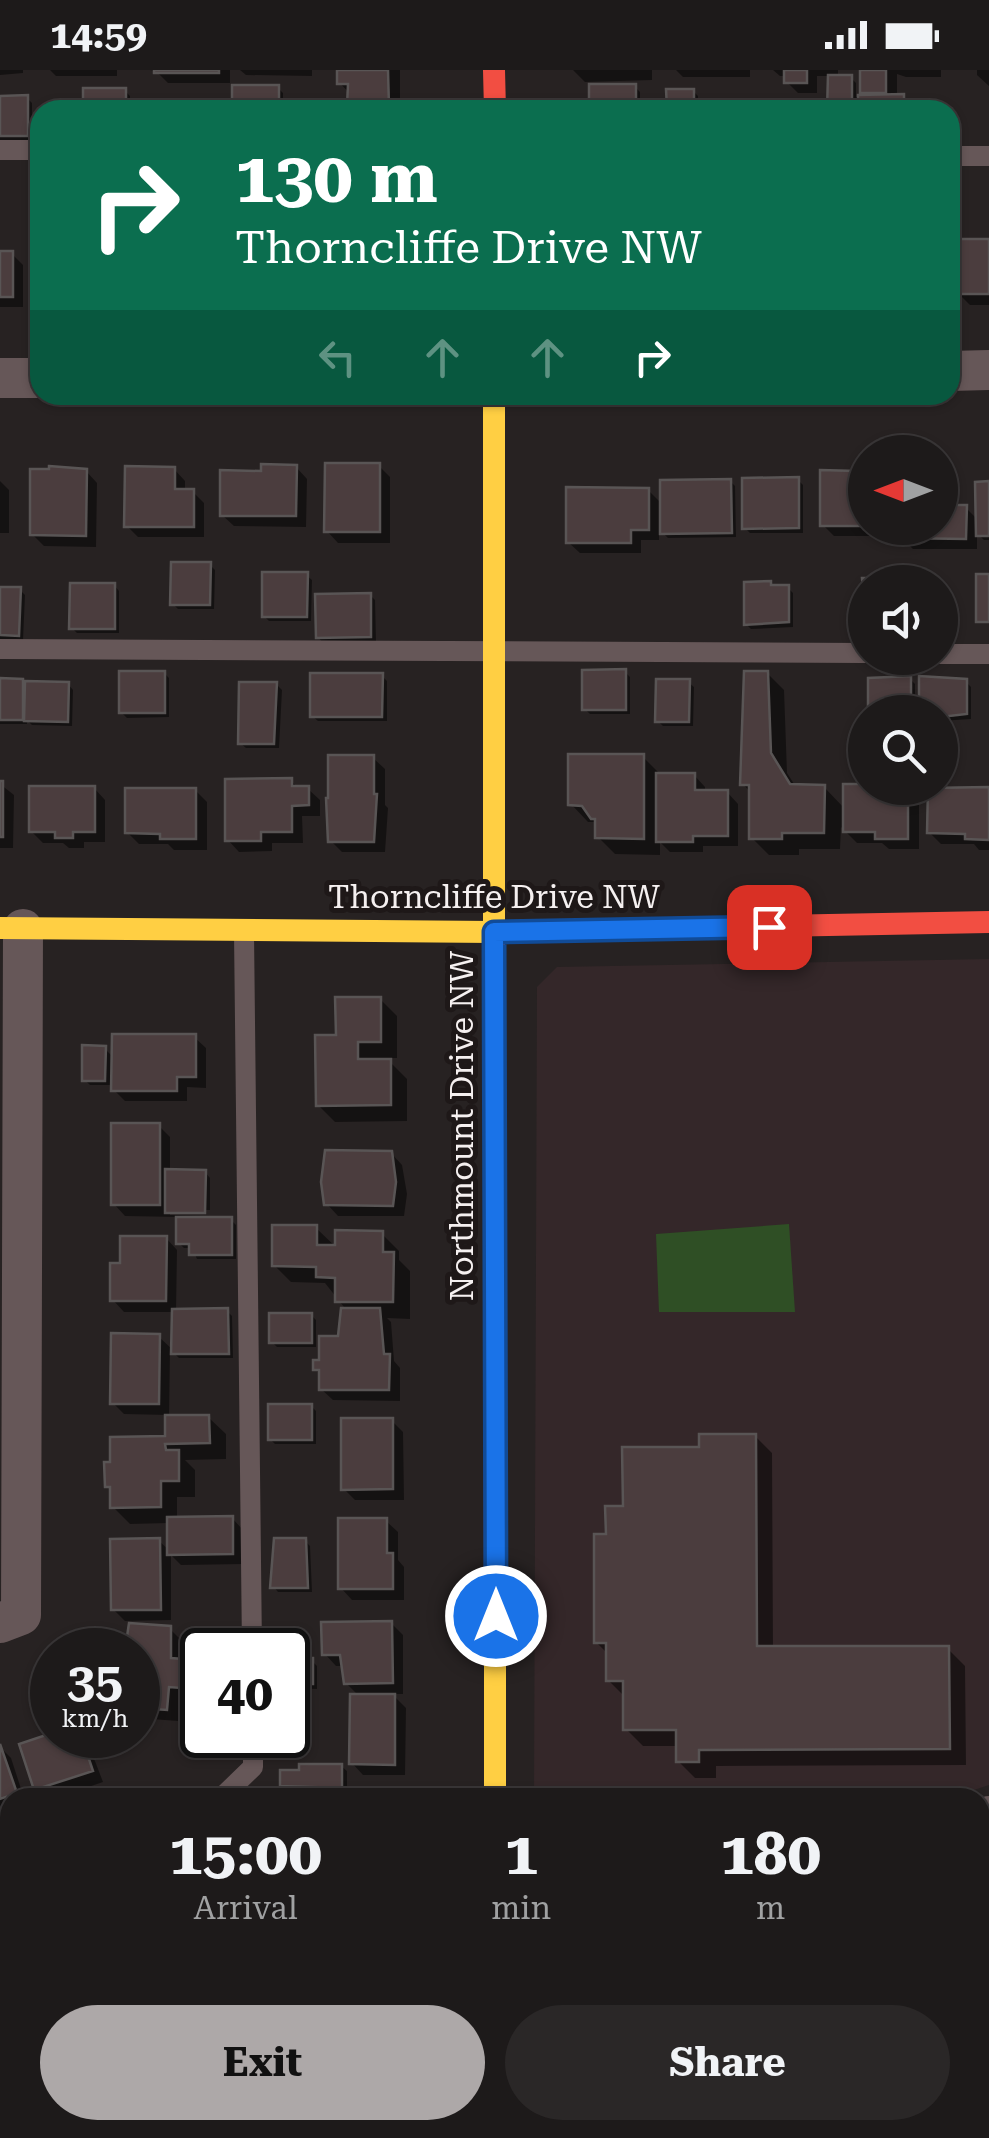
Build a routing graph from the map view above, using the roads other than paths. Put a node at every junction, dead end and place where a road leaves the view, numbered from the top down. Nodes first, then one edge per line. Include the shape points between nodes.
1 (494, 70) edge
2 (495, 100) edge
3 (0, 150) edge
4 (30, 150) edge
5 (960, 156) edge
6 (989, 156) edge
7 (989, 370) edge
8 (960, 371) edge
9 (0, 378) edge
10 (30, 378) edge
11 (494, 405) edge
12 (0, 650) edge
13 (496, 650) junction
14 (848, 654) edge
15 (958, 654) edge
16 (989, 654) edge
17 (989, 922) edge
18 (11, 928) edge
19 (244, 930) junction
20 (494, 932) junction
21 (0, 1623) edge
22 (252, 1628) edge
23 (253, 1758) edge
24 (231, 1788) edge
25 (495, 1788) edge

1 - 2 street
3 - 4 lane
5 - 6 lane
7 - 8 street
9 - 10 street
11 - 13 street, Northmount Drive NW
12 - 13 lane
13 - 14 lane
13 - 20 street, Northmount Drive NW
15 - 16 lane
17 - 20 street, Thorncliffe Drive NW
18 - 19 street, Thorncliffe Drive NW
18 - 21 street via 21,1615
19 - 20 street, Thorncliffe Drive NW
19 - 22 lane
20 - 25 street, Northmount Drive NW
23 - 24 lane via 253,1767

